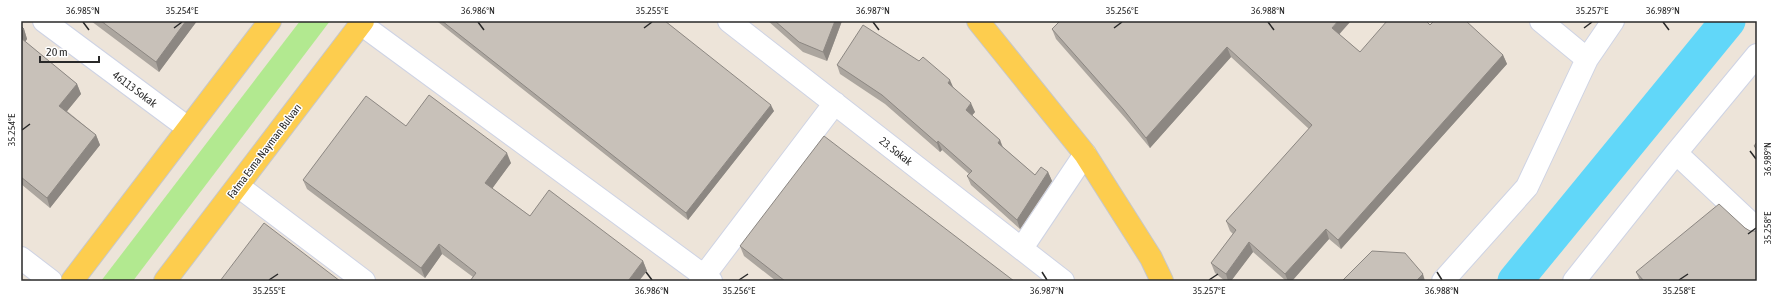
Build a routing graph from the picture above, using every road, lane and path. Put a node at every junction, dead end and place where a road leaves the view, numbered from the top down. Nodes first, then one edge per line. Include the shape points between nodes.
1 (44, 21) edge
2 (270, 21) edge
3 (728, 21) edge
4 (978, 21) edge
5 (1541, 21) edge
6 (1613, 21) edge
7 (362, 23) edge
8 (1757, 55) edge
9 (1587, 59) junction
10 (835, 103) junction
11 (188, 128) junction
12 (1676, 153) junction
13 (1085, 154) junction
14 (238, 186) junction
15 (1757, 229) edge
16 (1022, 248) junction
17 (21, 258) edge
18 (705, 279) edge
19 (51, 281) edge
20 (72, 281) edge
21 (165, 281) edge
22 (364, 281) edge
23 (1063, 281) edge
24 (1162, 281) edge
25 (1444, 281) edge
26 (1574, 281) edge

1 - 11 street, 46113 Sokak
2 - 11 main road
3 - 10 street, 23. Sokak
4 - 13 main road
5 - 9 street
6 - 9 street
7 - 14 main road, Fatma Esma Nayman Bulvarı
7 - 18 street
8 - 12 street
9 - 25 street via 1527,186
10 - 16 street, 23. Sokak
10 - 18 street
11 - 20 main road
12 - 15 street
12 - 26 street
13 - 16 street
13 - 24 main road via 1151,258
14 - 21 main road, Fatma Esma Nayman Bulvarı
14 - 22 street
16 - 23 street, 23. Sokak
17 - 19 street

